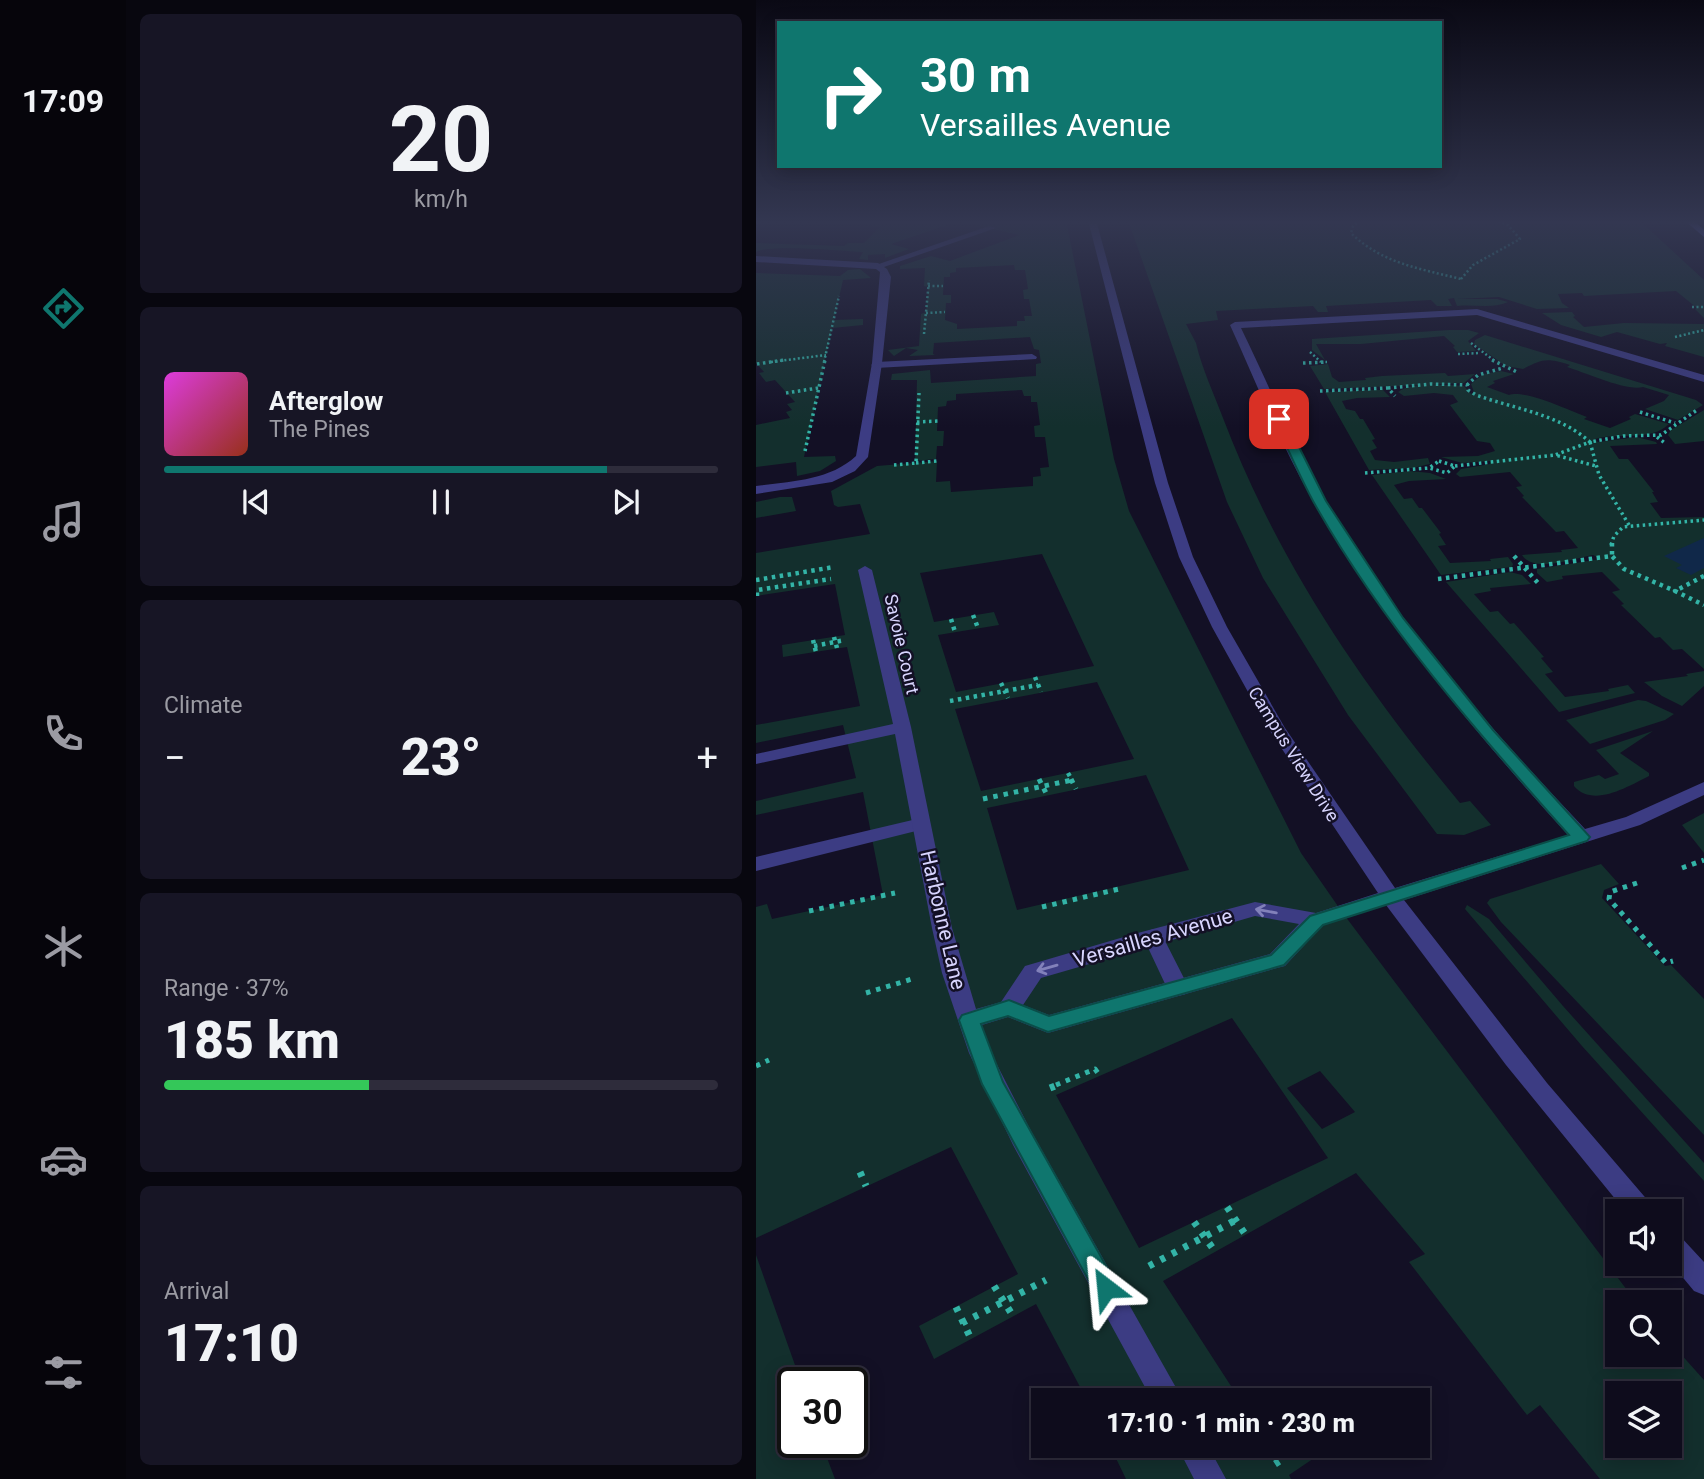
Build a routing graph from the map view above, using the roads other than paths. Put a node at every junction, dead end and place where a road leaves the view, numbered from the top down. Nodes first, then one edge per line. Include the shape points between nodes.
1 (885, 289) edge
2 (1110, 289) edge
3 (1032, 357) dead end
4 (876, 365) junction
5 (1704, 379) edge
6 (756, 491) edge
7 (865, 571) road end
8 (902, 727) junction
9 (756, 759) edge
10 (1704, 788) edge
11 (921, 824) junction
12 (1581, 837) junction
13 (756, 864) edge
14 (1390, 898) junction
15 (1316, 920) junction
16 (1153, 937) junction
17 (1178, 988) junction
18 (1009, 1008) junction
19 (969, 1020) junction
20 (1631, 1199) edge
21 (1682, 1257) edge
22 (1704, 1282) edge
23 (1161, 1388) edge
24 (1199, 1458) edge
25 (1211, 1479) edge

1 - 4 street
2 - 14 street, Campus View Drive via 1161,480 1193,574 1261,705
3 - 4 street
4 - 6 street via 862,457 827,479
5 - 12 street via 1477,312 1235,325 1320,501 1390,610 1487,734
7 - 8 street, Savoie Court
8 - 9 street
8 - 11 street, Harbonne Lane
10 - 12 street, Versailles Avenue via 1633,821
11 - 13 street
11 - 19 street, Harbonne Lane via 942,928
12 - 14 street, Versailles Avenue
14 - 15 street, Versailles Avenue
14 - 20 street, Campus View Drive via 1505,1048
15 -> 16 street, Versailles Avenue via 1255,909
15 - 17 street, Versailles Avenue via 1277,960
16 - 17 street
16 -> 18 street, Versailles Avenue via 1033,972
17 - 18 street, Versailles Avenue via 1048,1024
18 - 19 street
19 - 23 street, Harbonne Lane via 993,1084
21 - 22 street
24 - 25 street

